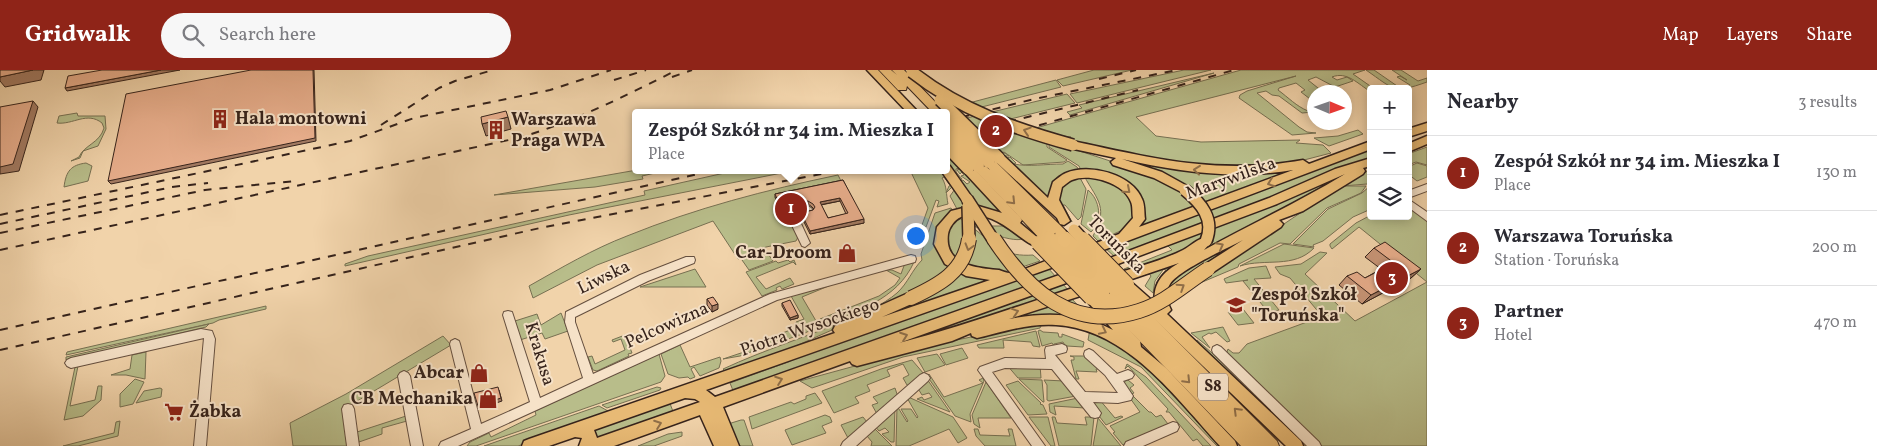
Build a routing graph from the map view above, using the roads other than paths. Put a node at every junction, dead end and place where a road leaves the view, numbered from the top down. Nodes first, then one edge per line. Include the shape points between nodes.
1 (872, 70) edge
2 (885, 70) edge
3 (898, 70) edge
4 (911, 71) edge
5 (892, 91) junction
6 (902, 109) edge
7 (910, 109) edge
8 (923, 109) edge
9 (936, 109) edge
10 (940, 109) edge
11 (950, 121) edge
12 (950, 124) edge
13 (1427, 127) edge
14 (1412, 131) edge
15 (950, 136) edge
16 (1073, 145) junction
17 (1367, 146) edge
18 (950, 148) edge
19 (1332, 158) junction
20 (983, 164) junction
21 (1367, 164) edge
22 (1367, 165) edge
23 (950, 174) edge
24 (1427, 188) edge
25 (1412, 194) edge
26 (967, 199) junction
27 (1304, 204) junction
28 (1412, 205) edge
29 (808, 210) edge
30 (1427, 216) edge
31 (1064, 220) junction
32 (1056, 237) junction
33 (805, 243) dead end
34 (1103, 245) junction
35 (911, 259) dead end
36 (690, 260) dead end
37 (1025, 273) junction
38 (1109, 291) junction
39 (508, 314) dead end
40 (952, 335) junction
41 (1187, 342) junction
42 (455, 344) dead end
43 (816, 346) junction
44 (1062, 348) dead end
45 (1216, 350) dead end
46 (1092, 356) dead end
47 (71, 363) dead end
48 (825, 364) junction
49 (1055, 364) junction
50 (1161, 372) junction
51 (1128, 375) dead end
52 (404, 376) dead end
53 (725, 378) junction
54 (924, 378) dead end
55 (1115, 379) junction
56 (589, 380) junction
57 (676, 394) junction
58 (1082, 397) junction
59 (709, 403) junction
60 (536, 404) junction
61 (348, 409) dead end
62 (1095, 413) dead end
63 (1173, 427) dead end
64 (575, 430) junction
65 (477, 431) junction
66 (453, 444) edge
67 (200, 446) edge
68 (353, 446) edge
69 (418, 446) edge
70 (529, 446) edge
71 (586, 446) edge
72 (595, 446) edge
73 (722, 446) edge
74 (732, 446) edge
75 (847, 446) edge
76 (1040, 446) edge
77 (1130, 446) edge
78 (1230, 446) edge
79 (1252, 446) edge
80 (1271, 446) edge
81 (1296, 446) edge
82 (1315, 446) edge

1 - 5 main road
2 - 8 highway
3 - 9 highway
4 - 10 main road, Toruńska, bridge
16 -> 4 main road, bridge via 964,108
5 - 6 main road
5 - 7 main road
11 - 20 main road, Toruńska, bridge
12 - 20 highway, Toruńska / S8, bridge
13 - 14 main road
15 - 20 highway, Toruńska / S8, bridge
19 -> 16 main road via 1276,170 1214,172 1158,164
40 -> 16 main road, bridge via 1186,255 1206,240 1210,229 1208,217 1201,204 1186,190 1158,175
17 - 19 main road, Marywilska
18 - 20 main road, Toruńska, bridge
19 -> 34 main road, Marywilska
20 - 31 main road, Toruńska
20 - 32 highway, Toruńska / S8
20 -> 32 main road, Toruńska
48 -> 21 main road, Marywilska via 1118,259 1273,201 1339,172
22 - 27 main road
23 - 26 main road
24 - 25 street
26 -> 27 main road, bridge via 1023,279 1048,299 1079,313 1105,317 1130,314 1154,304
26 -> 43 main road, bridge via 971,242 966,257 954,272 942,282 844,328
41 -> 27 main road via 1163,307 1160,291 1166,279 1184,265
28 - 30 street
29 - 33 street via 792,214
31 - 32 main road, Toruńska
31 -> 34 main road via 1057,208 1054,190 1061,180 1080,173 1118,182 1132,193 1140,207 1139,219 1132,229
32 - 37 main road via 994,213 974,209 944,221 939,235 942,249 954,263 967,271 986,275
32 - 38 highway, Toruńska / S8, bridge
32 - 38 main road, Toruńska, bridge
34 - 37 main road, Piotra Wysockiego
35 - 56 street, Pelcowizna via 786,292
36 - 56 street, Liwska via 570,314
37 - 43 main road, Piotra Wysockiego
38 - 41 main road, Toruńska
38 - 50 main road, Toruńska
38 -> 79 highway, Toruńska / S8
80 -> 38 highway, Toruńska / S8
39 - 60 street, Krakusa
40 - 48 main road via 865,359
40 -> 50 main road via 1039,319 1070,320 1105,331
41 - 81 main road, Toruńska
42 - 65 street
43 - 53 main road, Piotra Wysockiego
44 - 49 street via 1050,350
45 - 82 street
46 - 55 street
47 - 67 street via 208,334
59 -> 48 main road
49 - 58 street
49 - 76 street via 1040,360 1005,363 984,370
50 - 78 main road, Toruńska
51 - 55 street
52 - 69 street
53 - 57 main road, Piotra Wysockiego
53 - 59 main road via 713,387
54 - 75 street
55 - 58 street via 1129,400
56 - 60 street, Pelcowizna
57 - 59 main road via 694,392
57 - 64 main road, Piotra Wysockiego
58 - 62 street
72 -> 59 main road
59 - 73 main road
59 - 74 main road
60 - 65 street, Pelcowizna
61 - 68 street
63 - 77 street
64 - 70 main road, Piotra Wysockiego
64 - 71 main road via 584,430 589,435
65 - 66 street, Pelcowizna

